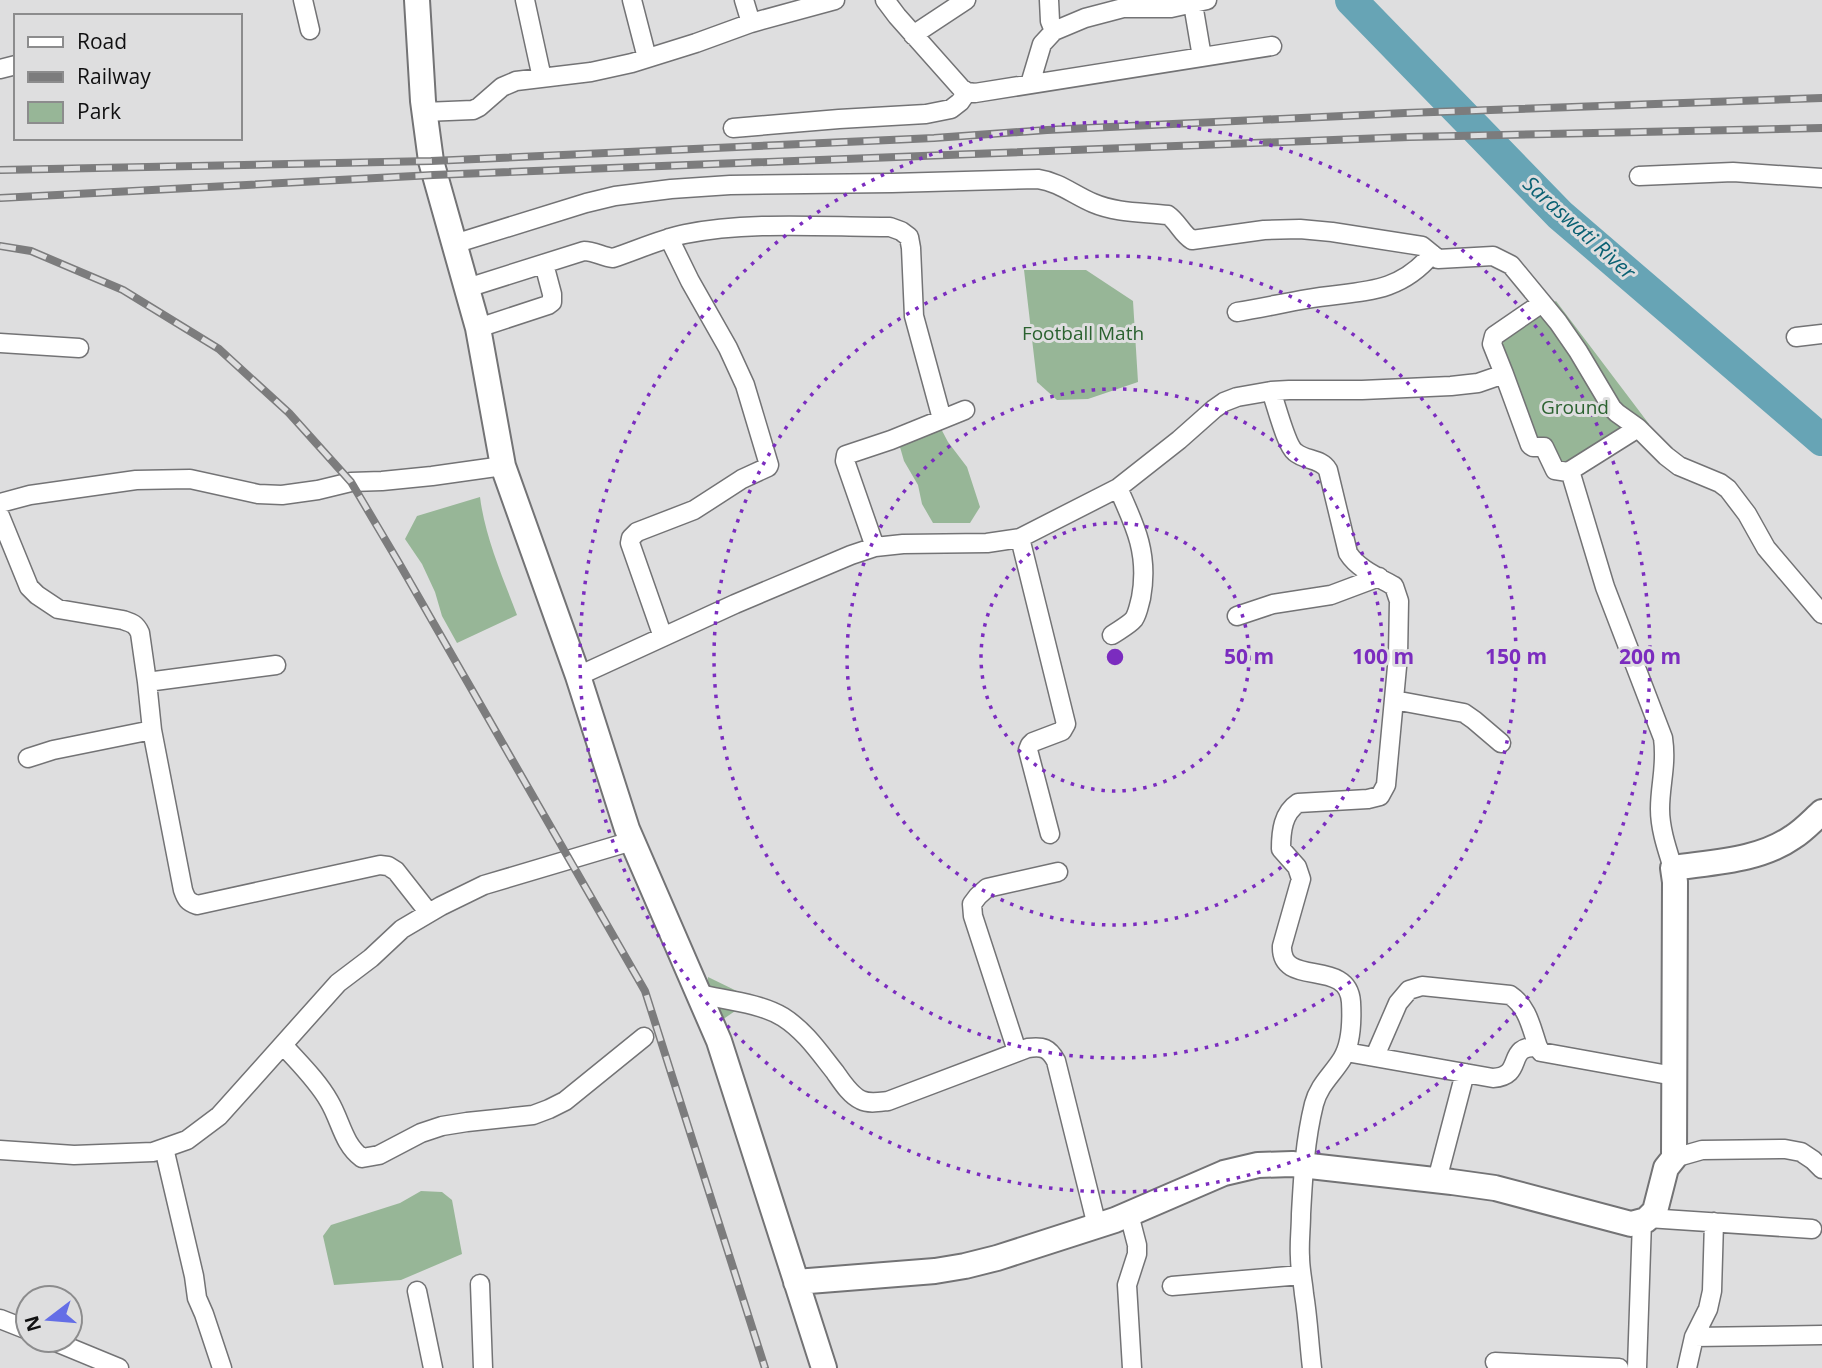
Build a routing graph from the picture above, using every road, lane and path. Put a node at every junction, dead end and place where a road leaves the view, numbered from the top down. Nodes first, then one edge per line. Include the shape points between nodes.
1 (303, 0) edge
2 (417, 0) edge
3 (525, 0) edge
4 (632, 0) edge
5 (744, 0) edge
6 (835, 0) edge
7 (886, 0) edge
8 (966, 0) edge
9 (1049, 0) edge
10 (1200, 2) edge
11 (1114, 5) edge
12 (751, 23) junction
13 (310, 30) dead end
14 (1054, 31) junction
15 (913, 35) junction
16 (1272, 46) dead end
17 (1202, 57) junction
18 (647, 58) junction
19 (542, 78) junction
20 (1030, 84) junction
21 (967, 92) junction
22 (424, 112) junction
23 (733, 128) dead end
24 (1639, 176) dead end
25 (1822, 178) edge
26 (669, 238) junction
27 (454, 244) junction
28 (1432, 254) junction
29 (544, 264) junction
30 (467, 288) junction
31 (1542, 303) junction
32 (1237, 312) dead end
33 (478, 328) junction
34 (1822, 334) edge
35 (1796, 337) dead end
36 (0, 343) edge
37 (79, 348) dead end
38 (1504, 374) junction
39 (1271, 391) junction
40 (965, 410) dead end
41 (942, 419) junction
42 (1638, 428) junction
43 (503, 466) junction
44 (1568, 472) junction
45 (1118, 488) junction
46 (0, 503) edge
47 (0, 516) edge
48 (1020, 538) junction
49 (875, 547) junction
50 (1379, 577) junction
51 (1822, 614) edge
52 (1237, 616) dead end
53 (1112, 635) dead end
54 (663, 637) junction
55 (276, 665) dead end
56 (578, 677) junction
57 (147, 682) junction
58 (1394, 700) junction
59 (152, 730) junction
60 (1501, 743) dead end
61 (28, 758) dead end
62 (1822, 812) edge
63 (1050, 834) dead end
64 (632, 841) junction
65 (1673, 868) junction
66 (1058, 872) dead end
67 (429, 913) junction
68 (699, 994) junction
69 (644, 1037) dead end
70 (283, 1045) junction
71 (1538, 1047) junction
72 (1017, 1051) junction
73 (1346, 1052) junction
74 (1375, 1056) junction
75 (1465, 1073) junction
76 (1674, 1076) junction
77 (164, 1148) junction
78 (0, 1150) edge
79 (1674, 1158) junction
80 (1304, 1165) junction
81 (1822, 1170) edge
82 (1437, 1180) junction
83 (1129, 1214) junction
84 (1645, 1219) junction
85 (1714, 1222) junction
86 (1097, 1226) junction
87 (1812, 1229) dead end
88 (1301, 1275) junction
89 (796, 1282) junction
90 (480, 1283) dead end
91 (1172, 1286) dead end
92 (418, 1291) dead end
93 (1822, 1335) edge
94 (1693, 1337) junction
95 (84, 1354) edge
96 (1495, 1362) dead end
97 (119, 1368) edge
98 (222, 1368) edge
99 (433, 1368) edge
100 (483, 1368) edge
101 (824, 1368) edge
102 (1132, 1368) edge
103 (1312, 1368) edge
104 (1619, 1368) edge
105 (1637, 1368) edge
106 (1687, 1368) edge

1 - 13 street
2 - 22 main road
3 - 19 street
4 - 18 street
5 - 12 street
6 - 12 street
7 - 15 street
8 - 15 street
9 - 14 street
10 - 11 street via 1171,8
10 - 17 street
11 - 14 street
12 - 18 street
14 - 20 street via 1042,44
15 - 21 street
16 - 17 street
17 - 20 street
18 - 19 street
19 - 22 street via 510,83 473,110
20 - 21 street
21 - 23 street via 951,109 926,114
22 - 27 main road via 433,175
24 - 25 street via 1732,172
26 - 29 street via 613,258 584,251
26 - 41 street via 757,227 890,227 909,236 914,316
26 - 54 street via 745,385 769,465 694,510 631,538
27 - 28 street via 615,196 671,189 1038,179 1111,209 1168,215 1192,240 1300,229 1422,246
27 - 30 main road
28 - 31 street via 1441,259 1501,258
28 - 32 street via 1416,271 1382,289
29 - 30 street
29 - 33 street via 552,302
30 - 33 main road
31 - 38 street via 1492,339
31 - 42 street via 1612,408
33 - 43 main road
34 - 35 street
36 - 37 street
38 - 39 street via 1451,386
38 - 44 street via 1530,445 1544,447 1555,470
39 - 45 street via 1224,402
39 - 50 street via 1294,452 1328,470 1348,553
40 - 41 street
41 - 49 street via 846,455
42 - 44 street
42 - 51 street via 1679,466 1728,489 1766,548
43 - 46 street via 351,482 282,495 190,480 136,480
43 - 56 main road
44 - 65 street via 1605,587 1663,738 1666,754 1660,821
45 - 48 street
45 - 53 street via 1135,524 1144,567 1135,618
47 - 57 street via 29,587 37,595 58,609 137,626
48 - 49 street
48 - 63 street via 1066,724 1062,731 1033,742 1028,750
49 - 54 street
50 - 52 street via 1331,595 1282,601
50 - 58 street via 1394,586 1399,601
54 - 56 street
55 - 57 street
56 - 64 main road
57 - 59 street
58 - 60 street via 1464,713
58 - 73 street via 1386,785 1380,796 1298,803 1285,817 1281,837 1281,849 1301,879 1282,953 1297,970 1333,977 1348,988 1350,1041
59 - 61 street
59 - 67 street via 189,903 197,905 380,865 396,871
62 - 65 main road via 1773,849
64 - 67 street via 484,885
64 - 68 main road
65 - 76 main road
66 - 72 street via 987,888 972,904
67 - 70 street via 402,929 338,983
68 - 72 street via 770,1010 784,1018 800,1029 862,1101 888,1101
68 - 89 main road via 719,1041
69 - 70 street via 549,1109 442,1126 379,1155 362,1158 352,1151 320,1087
70 - 77 street via 219,1116 187,1140
71 - 74 street via 1524,1008 1510,995 1422,986 1409,990 1398,1003
71 - 75 street via 1524,1048 1513,1069 1501,1078
71 - 76 street via 1546,1054
72 - 86 street via 1041,1046 1056,1061
73 - 74 street
73 - 80 street via 1320,1088
74 - 75 street
75 - 82 street
76 - 79 main road
77 - 78 street via 74,1155
77 - 98 street via 197,1298
79 - 81 street via 1702,1150 1785,1149 1801,1152
79 - 84 main road via 1666,1168 1655,1210
80 - 82 main road
80 - 83 main road via 1258,1165 1224,1173
80 - 88 street
82 - 84 main road via 1495,1188 1631,1224
83 - 86 main road
83 - 102 street via 1137,1254 1127,1284
84 - 85 street
84 - 105 street
85 - 87 street
85 - 94 street via 1712,1292
86 - 89 main road via 965,1266
88 - 91 street
88 - 103 street
89 - 101 main road
90 - 100 street
92 - 99 street
93 - 94 street
94 - 106 street
95 - 97 street
96 - 104 street

